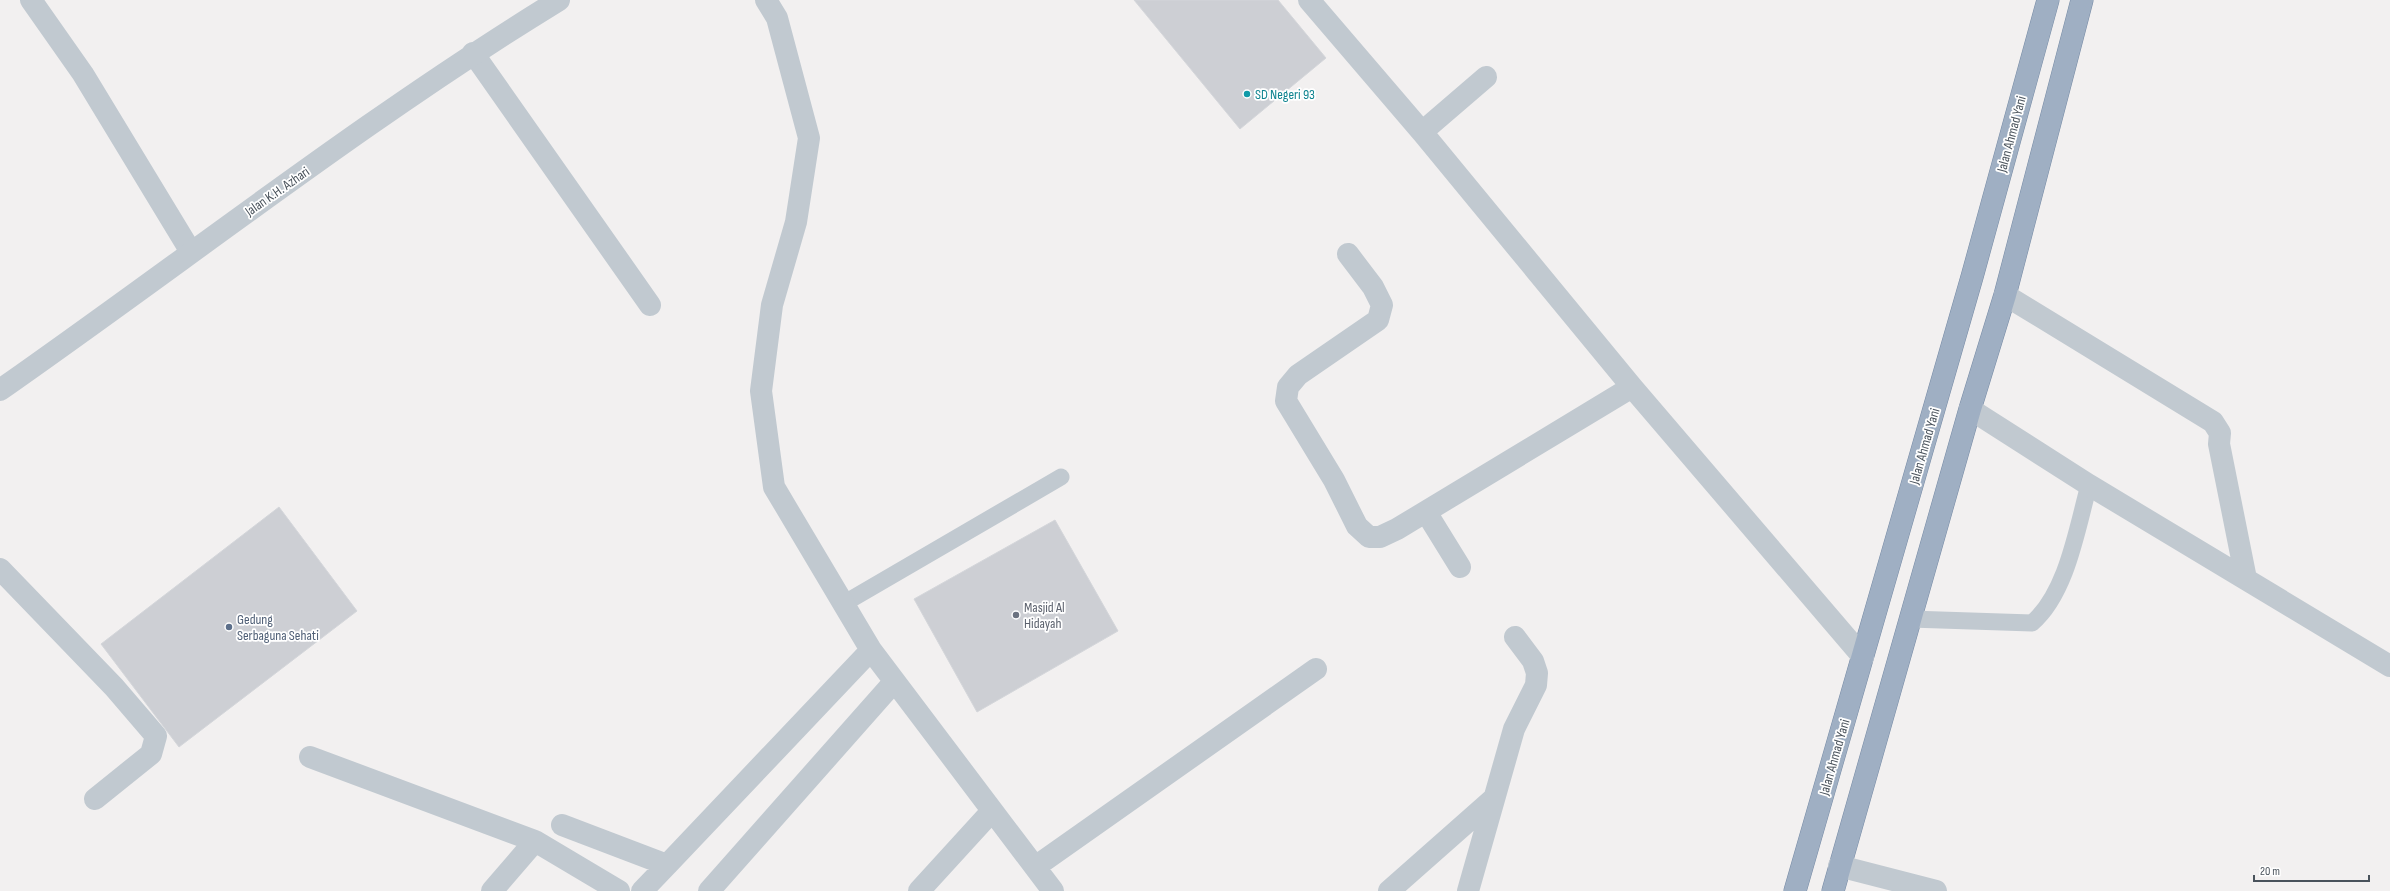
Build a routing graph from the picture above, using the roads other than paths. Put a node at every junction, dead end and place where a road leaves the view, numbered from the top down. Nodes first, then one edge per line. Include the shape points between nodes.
1 (31, 0) edge
2 (559, 0) edge
3 (766, 0) edge
4 (1309, 0) edge
5 (2048, 0) edge
6 (2082, 0) edge
7 (474, 53) junction
8 (1486, 76) dead end
9 (1422, 132) junction
10 (191, 252) junction
11 (1348, 254) dead end
12 (2005, 295) junction
13 (650, 305) dead end
14 (1632, 387) junction
15 (0, 390) edge
16 (1970, 409) junction
17 (1061, 477) dead end
18 (2089, 485) junction
19 (1426, 512) junction
20 (1460, 567) dead end
21 (0, 568) edge
22 (2246, 579) junction
23 (843, 604) junction
24 (1910, 619) junction
25 (1515, 637) dead end
26 (871, 650) junction
27 (1863, 657) junction
28 (2390, 666) edge
29 (1316, 669) dead end
30 (894, 682) junction
31 (310, 757) dead end
32 (94, 799) dead end
33 (1492, 800) junction
34 (992, 811) junction
35 (562, 825) dead end
36 (535, 841) junction
37 (668, 865) junction
38 (1839, 866) junction
39 (1035, 867) junction
40 (492, 891) edge
41 (619, 891) edge
42 (642, 891) edge
43 (709, 891) edge
44 (919, 891) edge
45 (1053, 891) edge
46 (1388, 891) edge
47 (1468, 891) edge
48 (1795, 891) edge
49 (1833, 891) edge
50 (1936, 891) edge

1 - 10 street via 83,74
2 - 7 street, Jalan K.H. Azhari
3 - 23 street via 777,18 809,138 796,222 772,305 761,391 774,488
4 - 9 street
5 - 27 highway, Jalan Ahmad Yani
6 - 12 highway
7 - 10 street, Jalan K.H. Azhari
7 - 13 street
8 - 9 street
9 - 14 street
10 - 15 street, Jalan K.H. Azhari
11 - 19 street via 1373,287 1382,305 1378,320 1298,375 1288,387 1286,401 1334,480 1357,526 1368,537 1380,537
12 - 16 highway
12 - 22 street via 2213,422 2220,433 2219,444
14 - 19 street
14 - 27 street
16 - 18 street
16 - 24 highway
17 - 23 lane
18 - 22 street
18 - 24 lane via 2056,592 2044,612 2032,622
19 - 20 street
21 - 32 street via 114,687 156,736 151,754
22 - 28 street
23 - 26 street
24 - 38 highway
25 - 33 street via 1533,661 1537,673 1536,685 1514,729
26 - 30 street
26 - 37 street
27 - 48 highway, Jalan Ahmad Yani
29 - 39 street
30 - 34 street
30 - 43 street
31 - 36 street
33 - 46 street
33 - 47 street
34 - 39 street
34 - 44 street
35 - 37 street
36 - 40 street
36 - 41 street
37 - 42 street
38 - 49 highway
38 - 50 street
39 - 45 street

